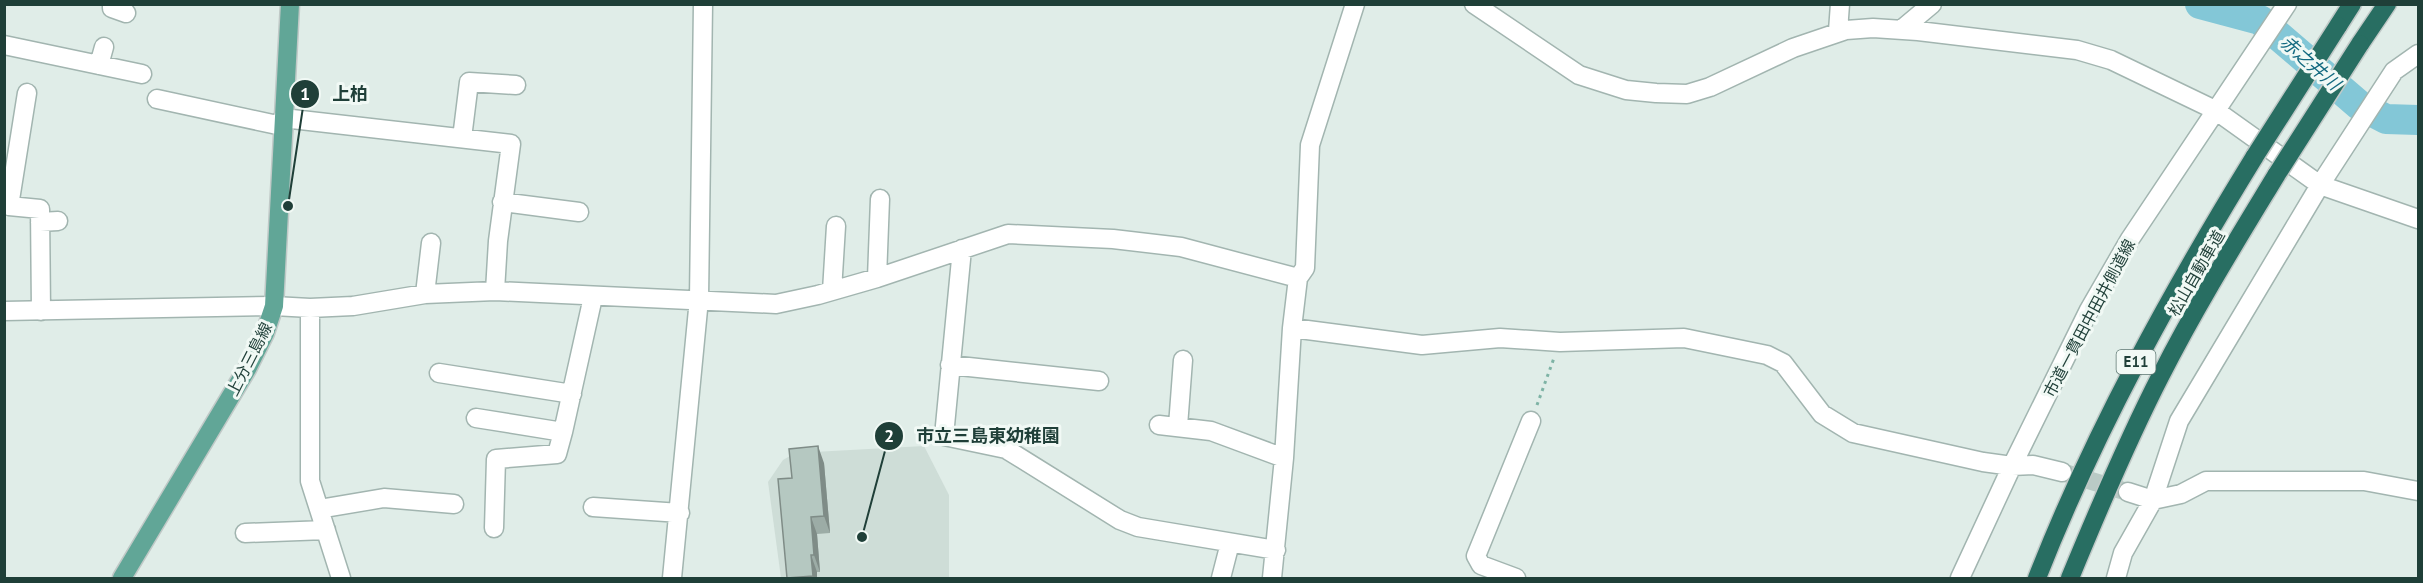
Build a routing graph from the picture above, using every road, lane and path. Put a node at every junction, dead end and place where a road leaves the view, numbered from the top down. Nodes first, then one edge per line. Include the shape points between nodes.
1 (290, 4) edge
2 (703, 4) edge
3 (1355, 4) edge
4 (1474, 4) edge
5 (1840, 4) edge
6 (1932, 4) edge
7 (2352, 4) edge
8 (2387, 4) edge
9 (2285, 6) edge
10 (1901, 30) junction
11 (1838, 31) junction
12 (4, 45) edge
13 (104, 47) dead end
14 (2418, 54) edge
15 (99, 65) junction
16 (142, 74) dead end
17 (516, 86) dead end
18 (27, 93) dead end
19 (157, 99) dead end
20 (2215, 110) junction
21 (283, 122) junction
22 (462, 138) junction
23 (2320, 185) junction
24 (8, 187) edge
25 (880, 199) dead end
26 (502, 202) junction
27 (579, 212) dead end
28 (2418, 219) edge
29 (836, 226) dead end
30 (431, 243) dead end
31 (962, 249) junction
32 (877, 278) junction
33 (1298, 278) junction
34 (495, 291) junction
35 (832, 291) junction
36 (425, 294) junction
37 (593, 297) junction
38 (699, 299) junction
39 (274, 306) junction
40 (310, 308) junction
41 (4, 311) edge
42 (41, 311) junction
43 (1292, 328) junction
44 (1560, 342) junction
45 (1183, 360) dead end
46 (950, 365) junction
47 (439, 373) dead end
48 (1099, 381) dead end
49 (572, 394) junction
50 (476, 418) dead end
51 (1531, 421) joint
52 (1159, 425) dead end
53 (1178, 426) junction
54 (563, 432) junction
55 (1284, 458) junction
56 (2012, 465) junction
57 (2062, 472) tunnel mouth
58 (2418, 491) edge
59 (2128, 492) tunnel mouth
60 (2153, 500) junction
61 (454, 504) dead end
62 (593, 507) dead end
63 (319, 509) junction
64 (680, 513) junction
65 (494, 528) dead end
66 (326, 530) junction
67 (245, 533) dead end
68 (1230, 543) junction
69 (1276, 550) junction
70 (122, 579) edge
71 (341, 579) edge
72 (672, 579) edge
73 (1221, 579) edge
74 (1272, 579) edge
75 (1516, 579) edge
76 (1960, 579) edge
77 (2037, 579) edge
78 (2070, 579) edge
79 (2116, 579) edge

1 - 21 main road, 上分三島線
2 - 38 street
3 - 33 street via 1310,145 1305,268
4 - 11 street via 1579,75 1626,90 1656,93 1687,94 1710,87
5 - 11 street
6 - 10 street
7 - 77 highway, 松山自動車道 / E11, bridge via 2191,260 2082,473
8 - 78 highway, 松山自動車道 / E11, bridge via 2215,275 2161,375
9 - 20 street, 市道一貫田中田井側道線
10 - 11 street
10 - 20 street via 2078,50 2110,60
12 - 15 street
13 - 15 street
14 - 23 street via 2394,71
15 - 16 street
17 - 22 street via 469,82
18 - 24 street via 15,120
19 - 21 street
20 - 23 street
20 - 56 street, 市道一貫田中田井側道線 via 2130,239 2089,310
21 - 22 street
21 - 39 main road, 上分三島線
22 - 26 street via 511,144
23 - 28 street
23 - 60 street via 2179,421
24 - 42 street via 9,206 40,208 49,222
25 - 32 street
26 - 27 street
26 - 34 street
29 - 35 street
30 - 36 street
31 - 32 street
31 - 33 street via 1008,234 1113,239 1181,247
31 - 46 street
32 - 35 street
33 - 43 street
34 - 36 street
34 - 37 street
35 - 38 street via 776,304
36 - 40 street via 353,306
37 - 38 street
37 - 49 street
38 - 64 street
39 - 40 street
39 - 42 street
39 - 70 main road, 上分三島線 via 247,369
40 - 63 street via 310,481
41 - 42 street
43 - 44 street via 1422,345 1500,339
43 - 55 street
44 - 51 path
44 - 56 street via 1684,338 1767,355 1783,363 1822,414 1853,433
45 - 53 street
46 - 48 street
46 - 68 street via 944,436 1006,449 1120,520 1138,527
47 - 49 street
49 - 54 street
50 - 54 street
51 - 75 street via 1476,556 1481,565
52 - 53 street
53 - 55 street via 1211,431
54 - 65 street via 557,454 496,459
55 - 69 street
56 - 57 street
56 - 76 street, 市道一貫田中田井側道線
58 - 60 street via 2364,481 2206,481 2181,494
59 - 60 street
60 - 79 street via 2123,553
61 - 63 street via 384,498
62 - 64 street
63 - 66 street
64 - 72 street
66 - 67 street
66 - 71 street
68 - 69 street
68 - 73 street
69 - 74 street

